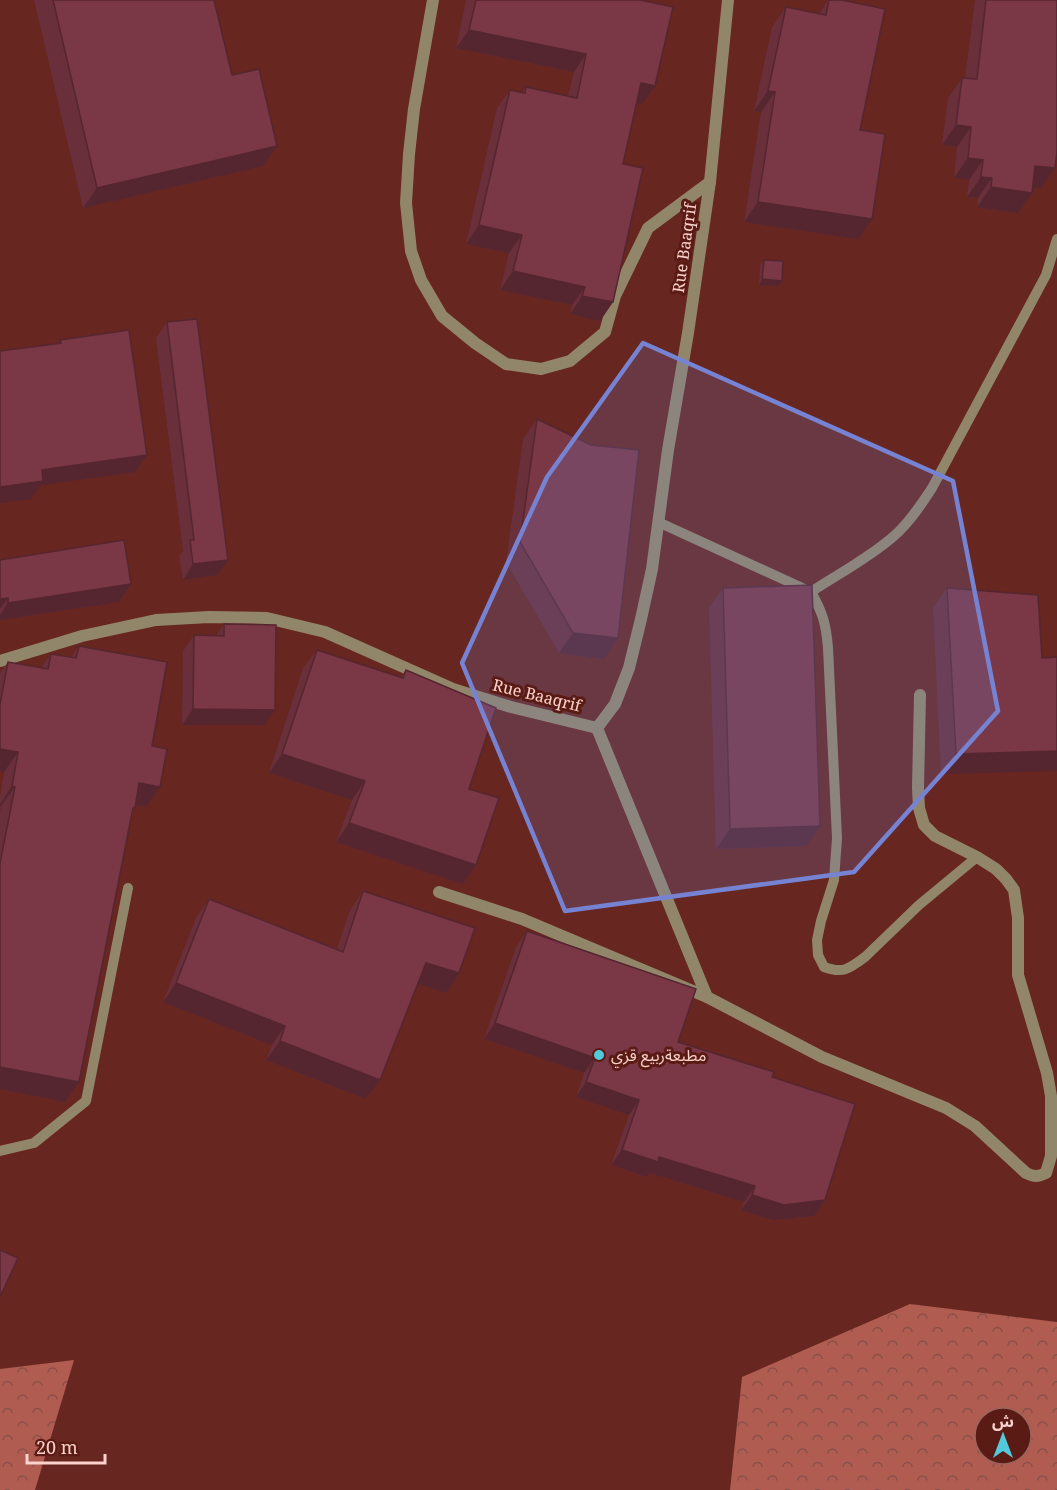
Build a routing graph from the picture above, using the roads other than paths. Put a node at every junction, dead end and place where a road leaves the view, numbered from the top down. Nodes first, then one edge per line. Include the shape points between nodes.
1 (433, 0) edge
2 (728, 0) edge
3 (710, 182) junction
4 (1057, 239) edge
5 (657, 522) junction
6 (811, 592) junction
7 (0, 661) edge
8 (920, 695) dead end
9 (597, 728) junction
10 (977, 857) junction
11 (128, 888) dead end
12 (439, 892) dead end
13 (707, 997) junction
14 (0, 1151) edge

1 - 3 street via 409,154 406,203 411,251 421,280 442,316 506,364 541,369 570,361 604,332 615,296 648,228
2 - 3 street, Rue Baaqrif
3 - 5 street, Rue Baaqrif
4 - 6 lane via 1046,275 1030,307 915,513 895,536
5 - 6 lane
5 - 9 street, Rue Baaqrif via 652,569 628,668 615,704
6 - 10 lane via 826,627 836,816 834,880 817,940 824,967 836,971 856,964
7 - 9 street, Rue Baaqrif via 82,636 156,620 209,616 267,618 324,632 453,689
8 - 10 street via 918,788 924,825 935,836
9 - 13 street
10 - 13 street via 1006,879 1017,904 1018,975 1051,1096 1051,1156 1046,1173 1041,1176 1026,1173 975,1126 946,1108 822,1057
11 - 14 lane via 86,1101 34,1143
12 - 13 street via 522,919

